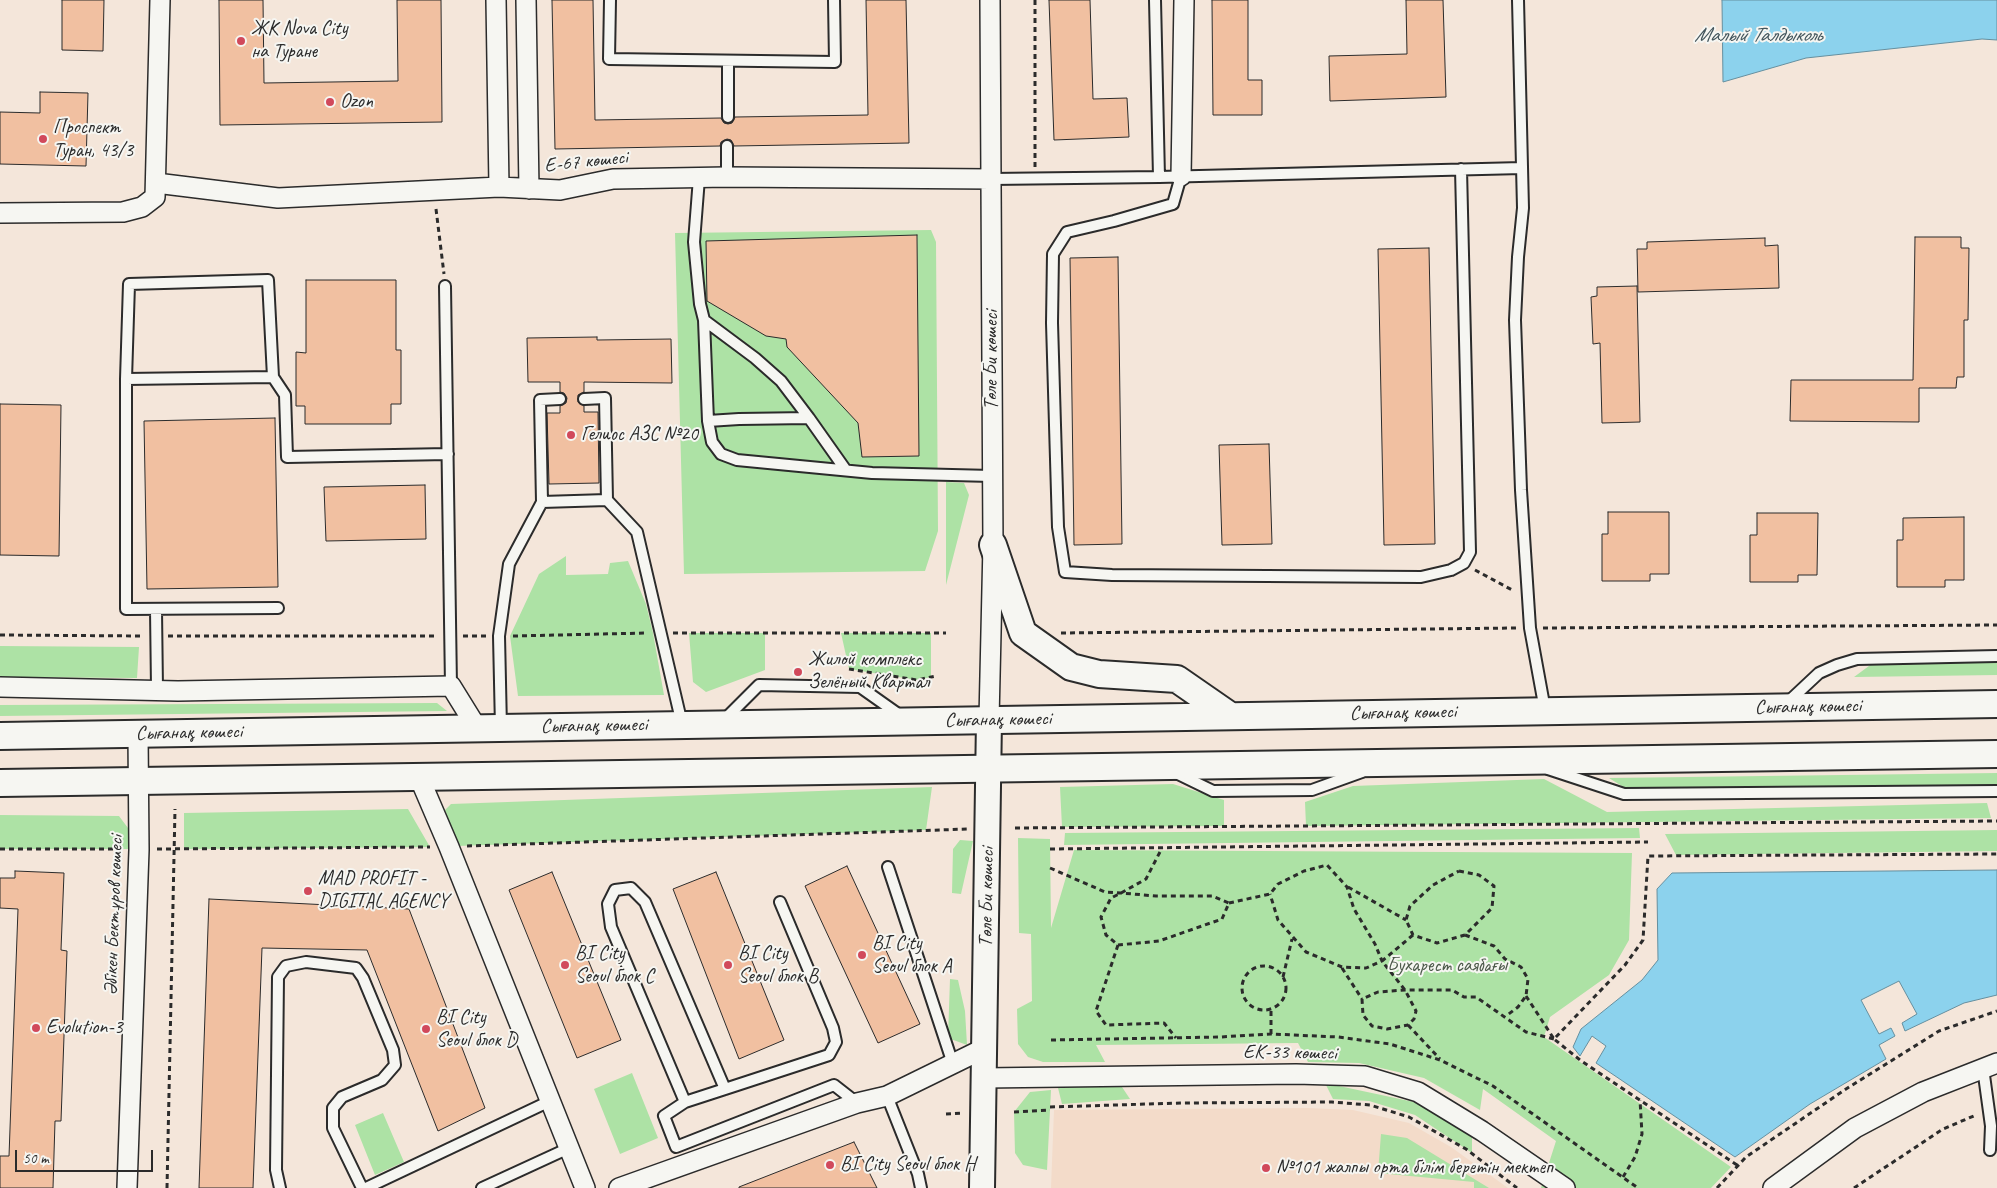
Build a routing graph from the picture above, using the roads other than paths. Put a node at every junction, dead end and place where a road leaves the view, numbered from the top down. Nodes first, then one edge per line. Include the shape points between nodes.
1 (160, 0) edge
2 (496, 0) edge
3 (526, 0) edge
4 (610, 0) edge
5 (834, 0) edge
6 (990, 0) edge
7 (1155, 0) edge
8 (1184, 0) edge
9 (1518, 0) edge
10 (728, 61) junction
11 (728, 117) dead end
12 (727, 146) dead end
13 (1522, 168) junction
14 (1461, 169) junction
15 (1181, 176) junction
16 (727, 177) junction
17 (1159, 177) junction
18 (699, 178) junction
19 (991, 178) junction
20 (156, 182) junction
21 (498, 187) junction
22 (529, 189) junction
23 (0, 213) edge
24 (445, 286) road end
25 (704, 320) junction
26 (273, 377) junction
27 (126, 379) junction
28 (560, 399) dead end
29 (584, 399) dead end
30 (809, 418) junction
31 (708, 421) junction
32 (448, 454) junction
33 (845, 469) junction
34 (992, 476) junction
35 (607, 500) junction
36 (542, 502) junction
37 (993, 545) junction
38 (278, 608) dead end
39 (156, 610) junction
40 (1997, 656) edge
41 (451, 686) junction
42 (0, 687) edge
43 (157, 689) junction
44 (1997, 704) edge
45 (1782, 708) junction
46 (1545, 711) junction
47 (1229, 715) junction
48 (989, 719) junction
49 (908, 720) junction
50 (720, 724) junction
51 (682, 725) junction
52 (489, 728) junction
53 (138, 734) junction
54 (0, 736) edge
55 (1997, 754) edge
56 (1523, 761) junction
57 (989, 769) junction
58 (419, 777) junction
59 (138, 781) junction
60 (0, 783) edge
61 (1997, 791) edge
62 (888, 867) dead end
63 (780, 902) dead end
64 (985, 1036) junction
65 (953, 1064) junction
66 (1990, 1065) edge
67 (984, 1078) junction
68 (726, 1089) junction
69 (887, 1096) junction
70 (550, 1101) junction
71 (685, 1102) junction
72 (857, 1103) junction
73 (569, 1148) junction
74 (1990, 1150) dead end
75 (127, 1188) edge
76 (280, 1188) edge
77 (364, 1188) edge
78 (482, 1188) edge
79 (585, 1188) edge
80 (619, 1188) edge
81 (921, 1188) edge
82 (982, 1188) edge
83 (1565, 1188) edge
84 (1773, 1188) edge

1 - 20 street
2 - 21 street
3 - 22 street
4 - 10 lane via 609,59
5 - 10 lane via 835,62
6 - 19 street, Төле Би көшесі
7 - 17 lane
8 - 15 street
9 - 13 lane
10 - 11 lane
12 - 16 lane
13 - 14 lane
13 - 46 lane via 1523,208 1515,320 1521,490 1530,628
14 - 15 lane
14 - 15 lane via 1470,552 1464,563 1421,578 1065,572 1058,518 1053,254 1067,232 1173,204
15 - 17 lane
16 - 18 street, Е-67 көшесі
16 - 19 street, Е-67 көшесі
17 - 19 lane
18 - 22 street, Е-67 көшесі via 613,180 560,190
18 - 25 lane via 694,242
19 - 34 street, Төле Би көшесі
20 - 21 street, Е-67 көшесі via 278,198
20 - 23 street via 155,198 142,207 123,212
21 - 22 street, Е-67 көшесі
24 - 32 lane
25 - 30 lane via 780,381
25 - 31 lane
26 - 27 lane
26 - 27 lane via 268,280 129,284
26 - 32 lane via 285,395 287,457
27 - 39 lane via 126,609
28 - 36 lane via 540,400
29 - 35 lane via 605,398
30 - 31 lane
30 - 33 lane
31 - 33 lane via 712,442 721,454 737,460
32 - 41 lane
33 - 34 lane via 872,473
34 - 37 street, Төле Би көшесі
35 - 36 lane
35 - 51 lane via 637,532
36 - 52 lane via 509,564
37 - 47 main road via 1023,633 1071,667 1099,674 1176,679
37 - 48 street, Төле Би көшесі
38 - 39 lane
39 - 43 lane
40 - 45 lane via 1857,659 1819,673
41 - 43 street
41 - 52 street
42 - 43 street
44 - 45 main road, Сығанақ көшесі
45 - 46 main road, Сығанақ көшесі
46 - 47 main road, Сығанақ көшесі
47 - 48 main road, Сығанақ көшесі
48 - 49 main road, Сығанақ көшесі
48 - 57 street, Төле Би көшесі
49 - 50 main road, Сығанақ көшесі
49 - 50 lane via 860,687 759,685
50 - 51 main road, Сығанақ көшесі
51 - 52 main road, Сығанақ көшесі
52 - 53 main road, Сығанақ көшесі
53 - 54 main road, Сығанақ көшесі
53 - 59 street, Әбікен Бектұров көшесі
55 - 56 main road
56 - 57 main road
56 - 61 lane via 1624,794
57 - 58 main road
57 - 64 street, Төле Би көшесі
58 - 59 main road
58 - 70 street
59 - 60 main road
59 - 75 street, Әбікен Бектұров көшесі via 139,850
62 - 65 lane
63 - 68 lane via 836,1042 830,1055
64 - 65 street
64 - 67 street, Төле Би көшесі
65 - 69 street
66 - 74 lane
66 - 84 street via 1923,1092 1855,1128
67 - 82 street, Төле Би көшесі
67 - 83 street, ЕК-33 көшесі via 1365,1076 1418,1092
68 - 71 lane
68 - 71 lane via 645,902 631,888 615,890 608,904 611,927
69 - 72 street
69 - 81 lane
70 - 73 street
70 - 77 lane
71 - 72 lane via 664,1116 676,1147 834,1085
72 - 80 street
73 - 78 lane
73 - 79 street
76 - 77 lane via 276,1170 278,977 286,966 306,962 356,968 394,1050 395,1065 382,1080 342,1097 333,1108 333,1128

